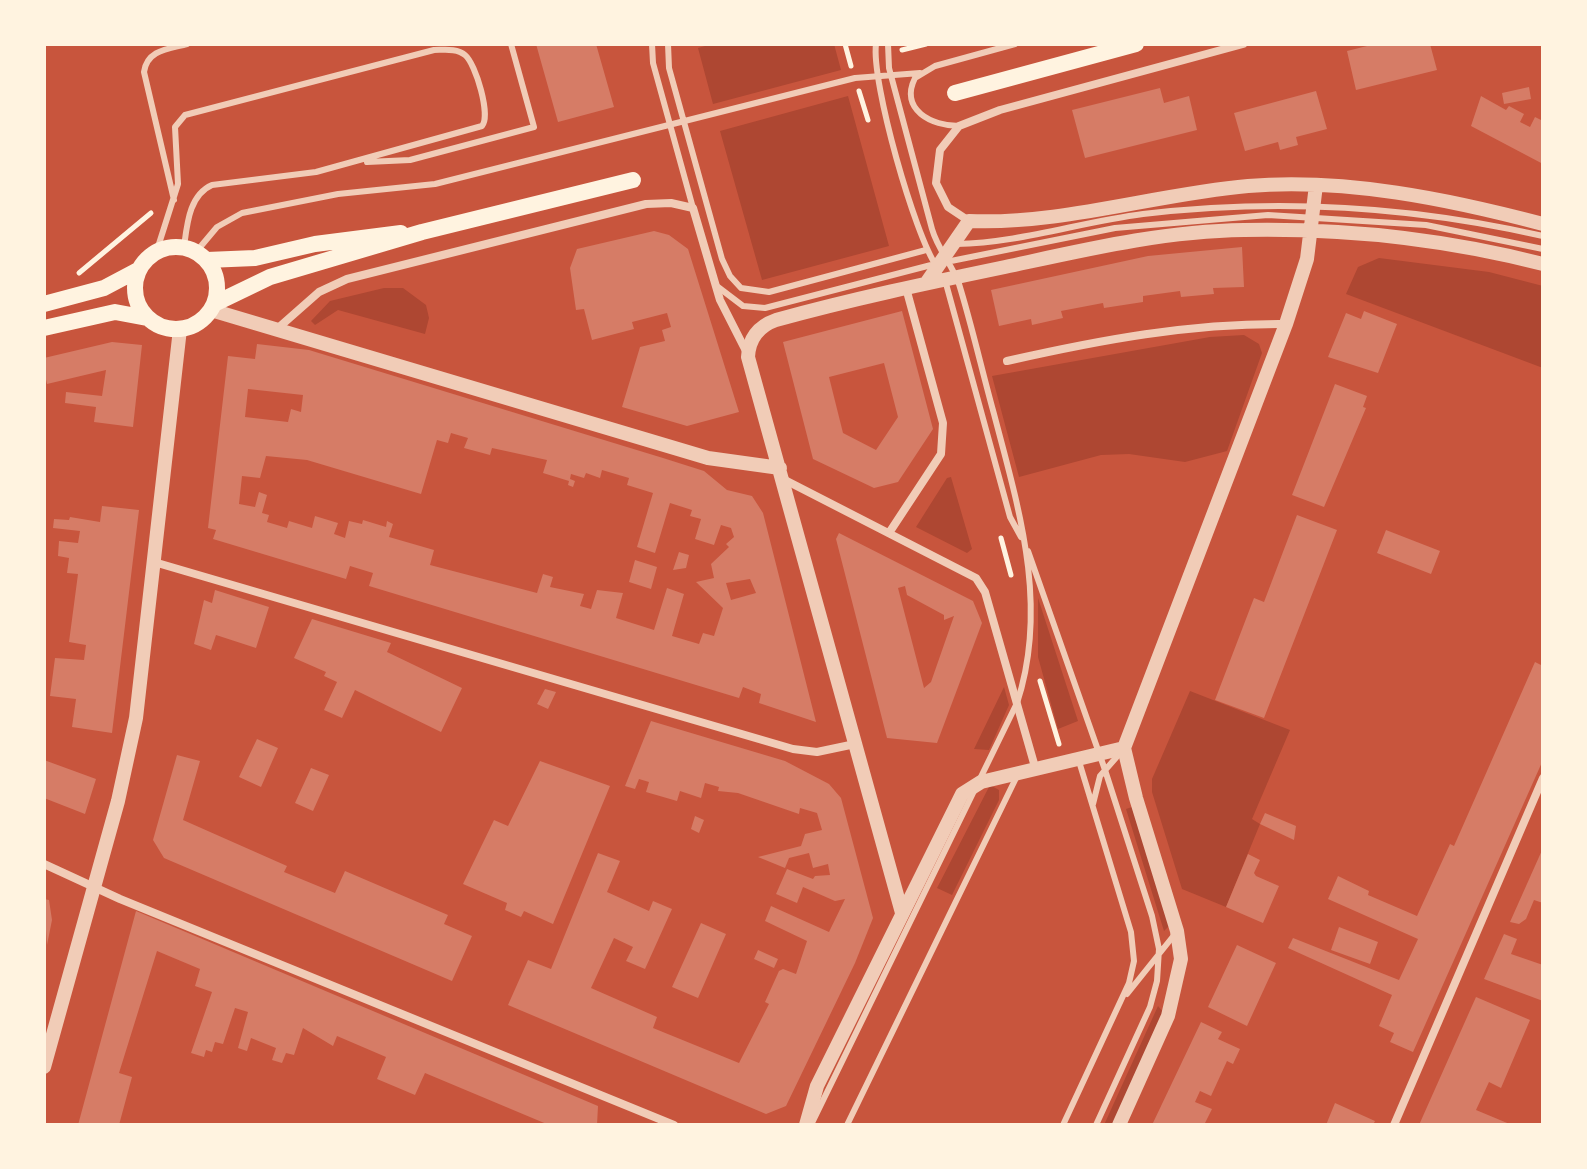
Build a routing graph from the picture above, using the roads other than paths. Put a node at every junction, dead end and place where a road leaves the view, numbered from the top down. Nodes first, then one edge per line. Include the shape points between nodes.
1 (187, 44) edge
2 (511, 44) edge
3 (652, 44) edge
4 (668, 44) edge
5 (876, 44) edge
6 (888, 44) edge
7 (1015, 44) edge
8 (1136, 44) edge
9 (1243, 44) edge
10 (920, 73) junction
11 (891, 76) junction
12 (878, 77) junction
13 (955, 93) dead end
14 (684, 121) junction
15 (670, 124) junction
16 (959, 126) junction
17 (355, 162) junction
18 (633, 180) dead end
19 (1316, 185) junction
20 (175, 204) junction
21 (693, 208) junction
22 (1314, 218) junction
23 (969, 221) junction
24 (1543, 224) edge
25 (422, 232) junction
26 (1543, 236) edge
27 (953, 244) junction
28 (1543, 249) edge
29 (157, 250) junction
30 (925, 250) junction
31 (196, 253) junction
32 (1543, 264) edge
33 (943, 265) junction
34 (138, 270) junction
35 (712, 275) junction
36 (905, 285) junction
37 (44, 304) edge
38 (212, 307) junction
39 (147, 318) junction
40 (1286, 324) junction
41 (44, 328) edge
42 (180, 329) junction
43 (276, 330) junction
44 (748, 357) junction
45 (1007, 361) dead end
46 (782, 474) junction
47 (889, 533) junction
48 (1024, 544) junction
49 (154, 562) junction
50 (1017, 703) junction
51 (855, 744) junction
52 (1124, 748) junction
53 (1099, 753) junction
54 (1078, 758) junction
55 (1035, 767) junction
56 (1105, 770) junction
57 (1019, 771) junction
58 (1543, 778) edge
59 (981, 782) junction
60 (1093, 811) junction
61 (44, 864) edge
62 (93, 886) junction
63 (902, 913) junction
64 (1177, 931) junction
65 (1159, 954) junction
66 (1120, 1003) junction
67 (44, 1067) edge
68 (674, 1125) edge
69 (808, 1125) edge
70 (847, 1125) edge
71 (1063, 1125) edge
72 (1096, 1125) edge
73 (1119, 1125) edge
74 (1394, 1125) edge

1 - 20 lane via 149,57 144,72
2 - 17 lane via 534,127 410,160
3 - 15 lane
4 - 14 lane
5 - 12 lane
6 - 11 lane
7 - 10 lane
8 - 13 main road
9 - 16 street
10 - 11 lane
10 - 16 lane via 911,89 916,109 933,123
11 - 12 lane
11 - 33 lane
12 - 14 lane via 855,78
12 - 30 lane
14 - 15 lane
14 - 30 lane via 722,259 741,288 769,292
15 - 21 lane
15 - 31 lane via 435,184 338,194 242,213 217,227
16 - 23 street via 940,150 936,183 948,207
17 - 20 lane via 482,126 487,114 465,54 434,50 185,115 174,135
17 - 31 lane via 300,176 204,188 192,209
18 - 25 main road
19 - 22 street
19 - 23 street via 1236,187 1038,218
19 - 24 street via 1389,192
20 - 29 lane
21 - 35 street
21 - 43 street via 646,204 347,279 319,292
22 - 26 lane via 1440,216
22 - 27 lane via 1198,208 990,243
22 - 28 lane via 1458,229
22 - 32 street
22 - 33 street
22 - 40 street
23 - 27 street
25 - 31 main road via 332,241 242,260
25 - 38 main road via 259,280
27 - 33 street
29 - 31 main road
29 - 34 main road
30 - 33 lane
30 - 33 lane
31 - 38 main road via 217,281
33 - 35 lane via 760,309 729,298
33 - 36 street via 927,282
33 - 48 lane via 1016,500
33 - 48 lane via 1010,517
34 - 37 main road via 104,288
34 - 39 main road via 136,299
35 - 44 street
36 - 44 street via 771,321 753,338
36 - 47 street via 945,445
38 - 42 main road via 201,321
38 - 43 street
39 - 41 main road via 115,312
39 - 42 main road
40 - 45 street via 1160,330
40 - 52 street
42 - 49 street
43 - 46 street via 708,458
44 - 46 street
46 - 47 street
46 - 51 street
47 - 50 street via 982,585
48 - 50 lane via 1033,615 1028,666
48 - 53 lane
49 - 51 street via 793,749 817,752
49 - 62 street via 133,731
50 - 55 street
50 - 59 lane
51 - 63 street
52 - 53 street
52 - 56 lane
52 - 64 street
53 - 54 street
53 - 56 lane
54 - 55 street
54 - 60 lane
55 - 57 street
56 - 60 lane via 1095,787
56 - 65 lane
57 - 59 street
57 - 70 lane
58 - 74 street
59 - 63 street via 962,794
59 - 69 lane
60 - 66 lane via 1134,948
61 - 62 street
62 - 67 street
62 - 68 street
63 - 69 street via 813,1095
64 - 65 lane
64 - 73 street via 1180,973 1173,1004
65 - 66 lane
65 - 72 lane via 1150,1007
66 - 71 lane

